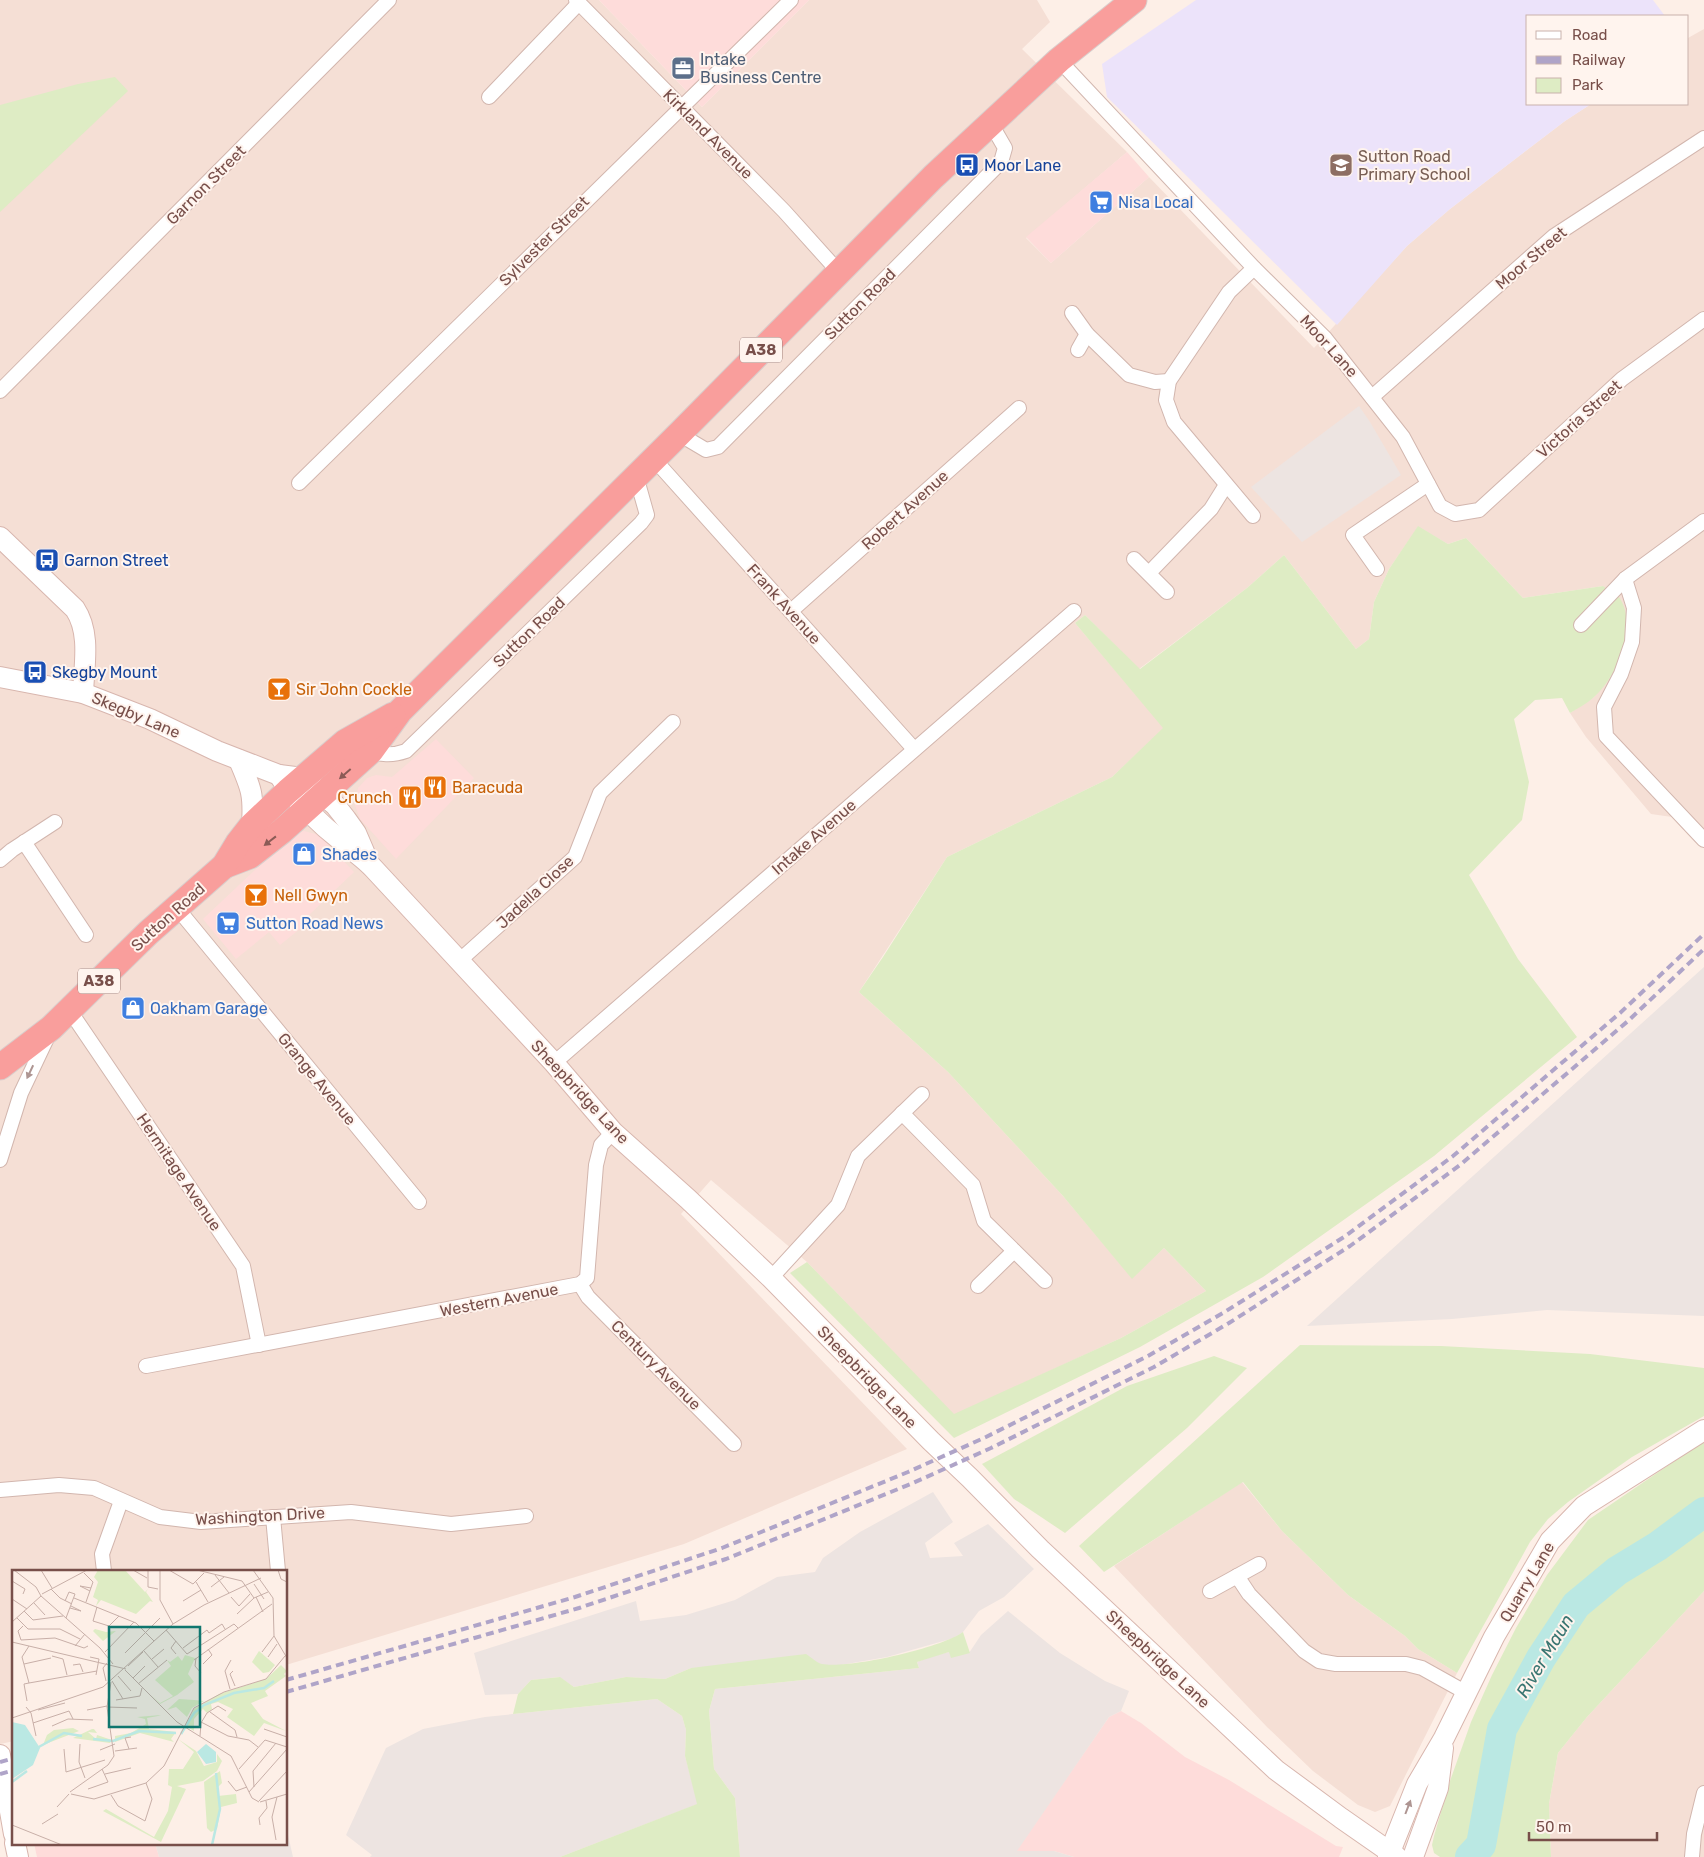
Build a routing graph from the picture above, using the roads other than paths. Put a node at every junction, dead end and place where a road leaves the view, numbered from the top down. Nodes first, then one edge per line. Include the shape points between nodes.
1 (389, 0) edge
2 (790, 0) edge
3 (1134, 0) edge
4 (577, 2) edge
5 (1059, 60) junction
6 (489, 97) dead end
7 (681, 106) junction
8 (990, 122) junction
9 (1704, 138) edge
10 (1254, 268) junction
11 (838, 271) junction
12 (1072, 313) dead end
13 (1704, 319) edge
14 (1087, 334) junction
15 (1078, 350) dead end
16 (1169, 381) junction
17 (0, 391) edge
18 (1372, 397) junction
19 (1018, 408) dead end
20 (679, 434) junction
21 (644, 467) junction
22 (299, 483) dead end
23 (1428, 484) junction
24 (1226, 485) junction
25 (1454, 514) joint
26 (1253, 516) dead end
27 (1704, 521) edge
28 (0, 538) edge
29 (1134, 559) dead end
30 (1377, 570) dead end
31 (1149, 573) junction
32 (1624, 578) junction
33 (1167, 592) dead end
34 (1074, 611) dead end
35 (791, 612) junction
36 (1581, 625) dead end
37 (0, 677) edge
38 (83, 693) junction
39 (673, 722) dead end
40 (363, 744) junction
41 (914, 749) junction
42 (239, 760) junction
43 (290, 781) junction
44 (315, 802) junction
45 (55, 822) dead end
46 (252, 826) junction
47 (1704, 840) edge
48 (24, 842) junction
49 (0, 860) edge
50 (224, 866) junction
51 (177, 908) junction
52 (86, 935) dead end
53 (459, 962) junction
54 (70, 1011) junction
55 (51, 1028) junction
56 (554, 1062) junction
57 (0, 1067) edge
58 (922, 1094) dead end
59 (902, 1113) junction
60 (614, 1132) junction
61 (0, 1160) edge
62 (419, 1202) dead end
63 (1014, 1251) junction
64 (771, 1278) junction
65 (1045, 1280) dead end
66 (580, 1284) junction
67 (978, 1286) dead end
68 (259, 1345) junction
69 (146, 1366) dead end
70 (1704, 1430) edge
71 (734, 1444) dead end
72 (0, 1490) edge
73 (121, 1500) junction
74 (526, 1516) dead end
75 (273, 1517) junction
76 (1258, 1564) dead end
77 (104, 1570) edge
78 (278, 1570) edge
79 (1237, 1576) junction
80 (1210, 1591) dead end
81 (1466, 1692) junction
82 (1444, 1738) junction
83 (0, 1755) edge
84 (1704, 1793) edge
85 (12, 1823) edge
86 (15, 1844) edge
87 (1392, 1856) edge
88 (18, 1857) edge
89 (1412, 1857) edge
90 (1692, 1857) edge

1 - 17 street, Garnon Street
2 - 7 street, Sylvester Street
3 - 5 highway, Sutton Road / A38
4 - 6 street
4 - 7 street, Kirkland Avenue
5 - 8 highway, Sutton Road / A38
5 - 10 street, Moor Lane
7 - 11 street, Kirkland Avenue
7 - 22 street, Sylvester Street
8 - 11 highway, Sutton Road / A38
8 - 20 street, Sutton Road via 1004,148 1002,162 725,440 706,450
9 - 18 street, Moor Street via 1554,236
10 - 16 street via 1229,292
10 - 18 street, Moor Lane via 1326,338
11 - 20 highway, Sutton Road / A38
12 - 14 street
13 - 25 street, Victoria Street via 1622,379 1479,510
14 - 15 street
14 - 16 street via 1129,375 1155,382
16 - 24 street via 1166,400 1174,422
18 - 23 street, Moor Lane via 1403,437
19 - 35 street, Robert Avenue
20 - 21 highway, Sutton Road / A38
21 - 35 street, Frank Avenue
21 - 40 highway, Sutton Road / A38
21 - 40 street, Sutton Road via 647,515 642,524 406,751 393,755
23 - 25 street, Moor Lane via 1440,506
23 - 30 street via 1353,535
24 - 26 street
24 - 31 street via 1211,509
27 - 32 street
28 - 38 street via 81,618 85,642
29 - 31 street
31 - 33 street
32 - 36 street
32 - 47 street via 1634,608 1632,642 1621,674 1604,707 1606,736
34 - 41 street, Intake Avenue
35 - 41 street, Frank Avenue
37 - 38 street, Skegby Lane
38 - 42 street, Skegby Lane via 150,719
39 - 53 street, Jadella Close via 600,793 575,857
40 - 43 highway, Sutton Road / A38 via 346,742
40 -> 44 highway, Sutton Road / A38
41 - 56 street, Intake Avenue
42 - 43 street, Skegby Lane
42 - 46 street via 253,793
43 - 44 street, Skegby Lane
43 - 46 highway, Sutton Road / A38
44 -> 50 highway, Sutton Road / A38 via 250,856
44 - 53 street, Sheepbridge Lane via 335,805 356,833 369,863
45 - 48 street
46 - 50 highway, Sutton Road / A38
48 - 49 street
48 - 52 street
50 - 51 highway, Sutton Road / A38
51 - 54 highway, Sutton Road / A38 via 115,964
51 - 62 street, Grange Avenue
53 - 56 street, Sheepbridge Lane
54 - 55 highway, Sutton Road / A38
54 - 68 street, Hermitage Avenue via 243,1266
55 - 57 highway, Sutton Road / A38
55 -> 61 street via 21,1093
56 - 60 street, Sheepbridge Lane
58 - 59 street
59 - 63 street via 973,1185 984,1221
59 - 64 street via 858,1156 838,1205
60 - 64 street, Sheepbridge Lane
60 - 66 street, Western Avenue via 601,1145 596,1165 587,1278
63 - 65 street
63 - 67 street
64 - 87 street, Sheepbridge Lane via 1008,1518 1276,1770
66 - 68 street, Western Avenue
66 - 71 street, Century Avenue via 588,1297
68 - 69 street, Western Avenue
70 - 81 street, Quarry Lane via 1584,1506 1550,1541
72 - 73 street, Washington Drive via 59,1485 86,1487
73 - 75 street, Washington Drive via 160,1517 201,1522
73 - 77 street via 102,1554
74 - 75 street, Washington Drive via 451,1524 351,1512
75 - 78 street
76 - 79 street
79 - 80 street
79 - 81 street via 1249,1594 1304,1651 1319,1661 1406,1664 1422,1668
81 - 82 street, Quarry Lane
87 -> 82 street, Quarry Lane via 1417,1784
82 - 89 street, Quarry Lane via 1438,1788
83 - 85 street
84 - 90 street
86 - 88 street

